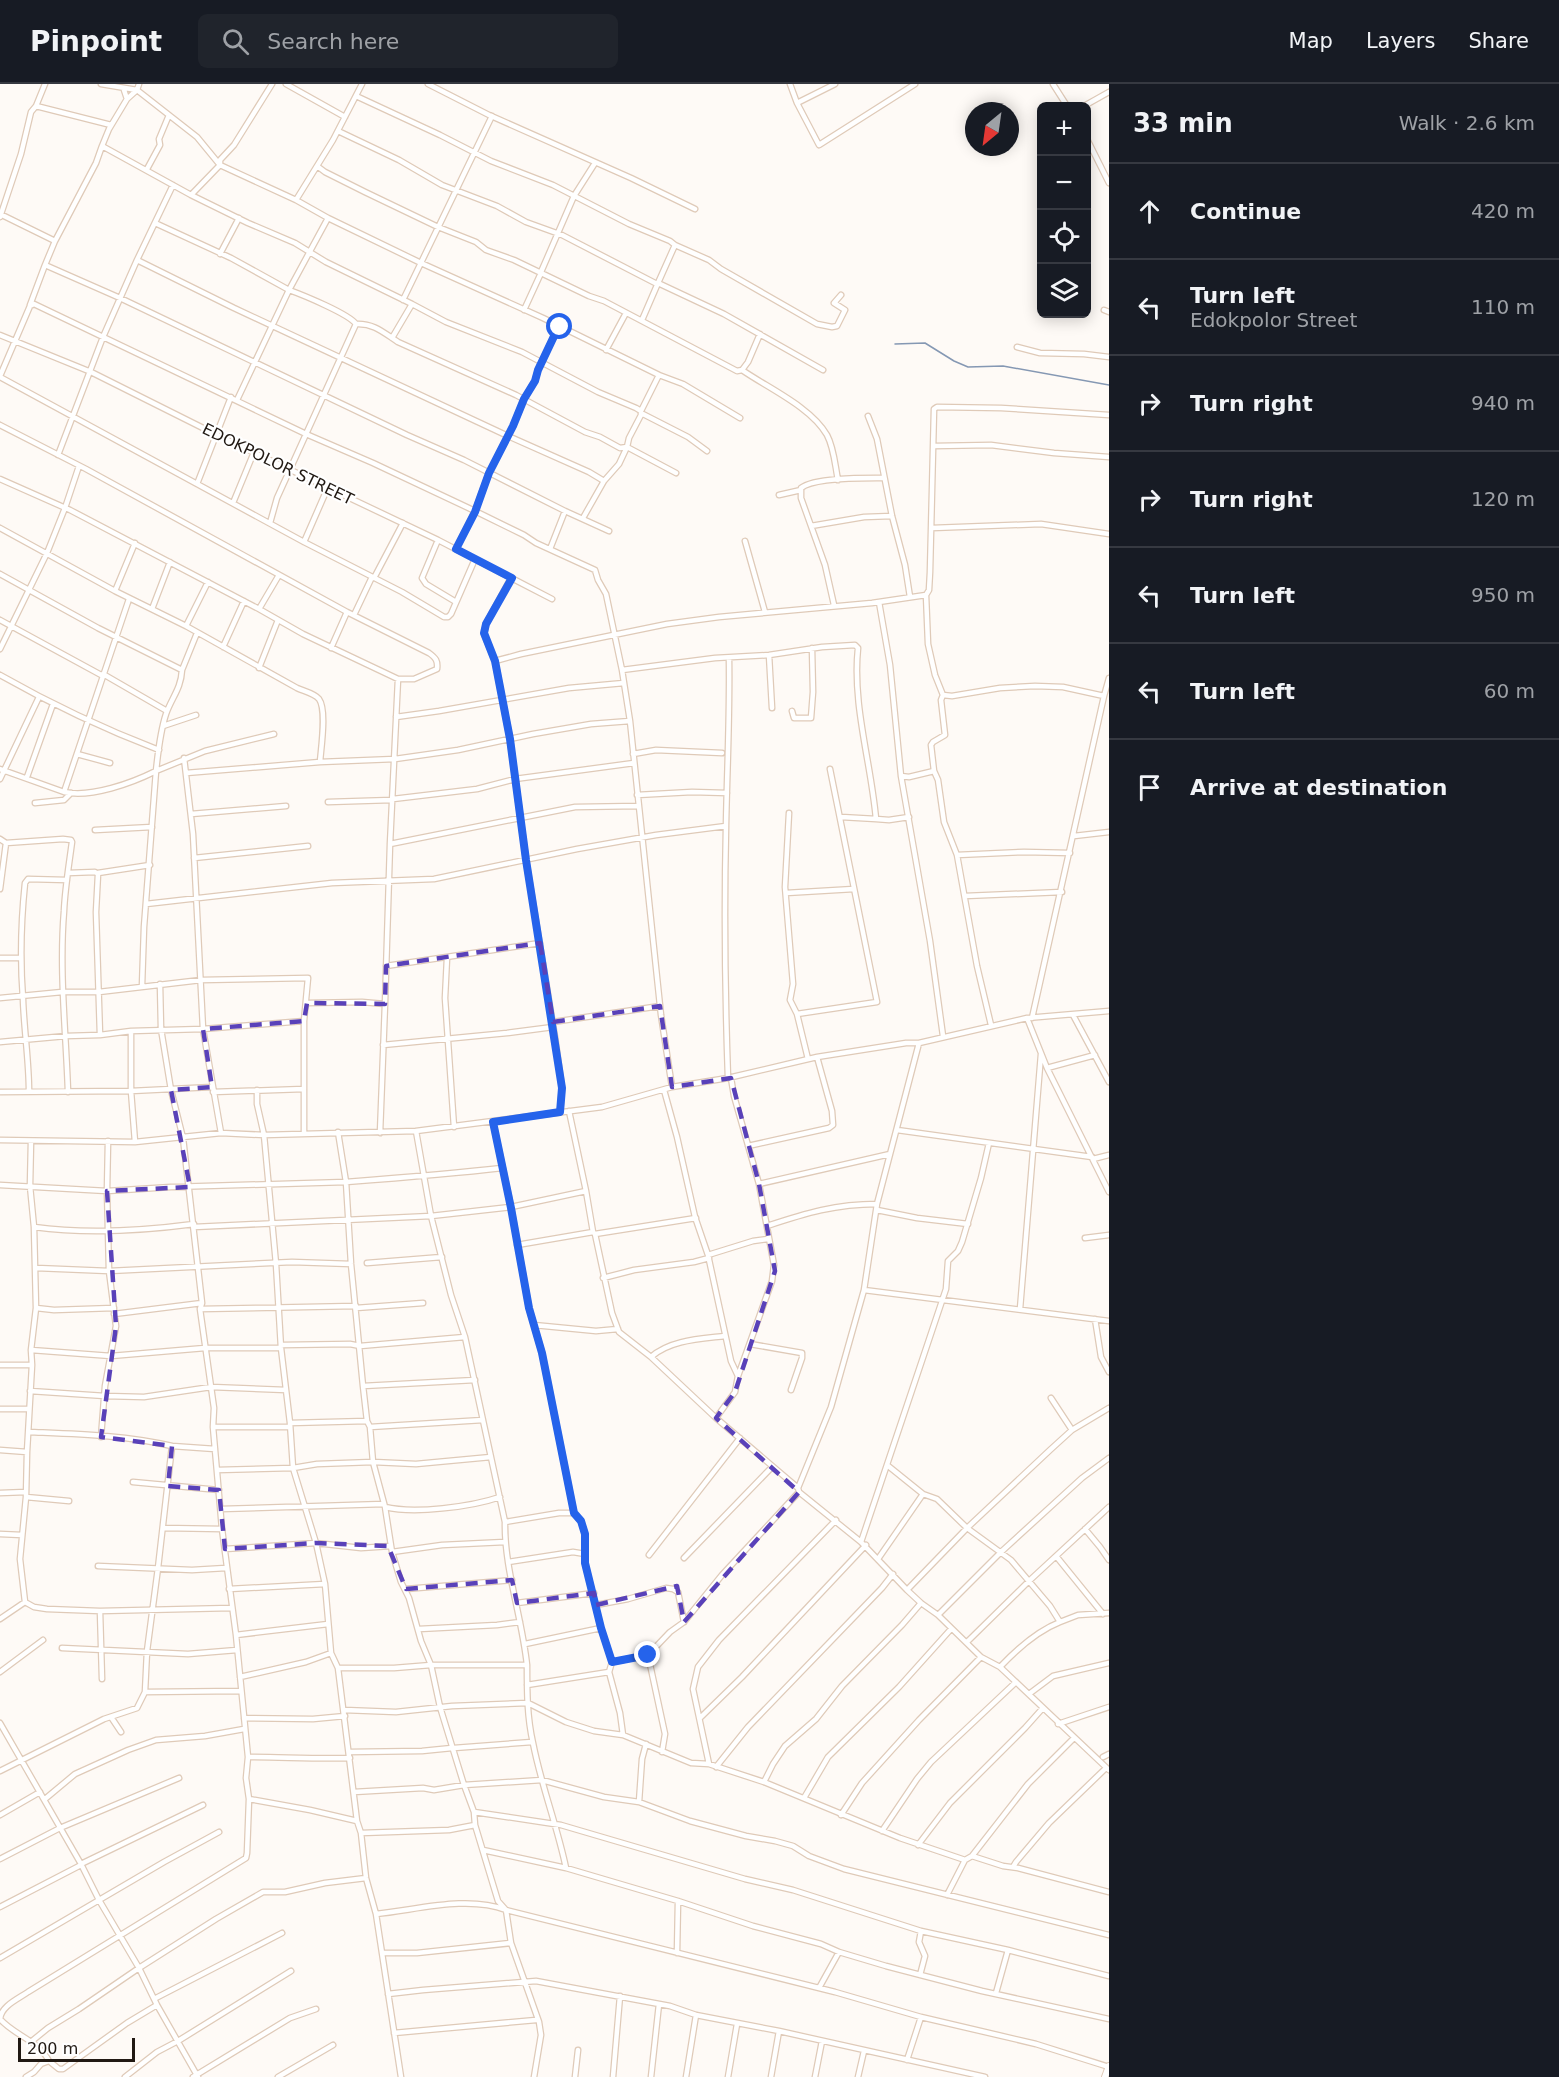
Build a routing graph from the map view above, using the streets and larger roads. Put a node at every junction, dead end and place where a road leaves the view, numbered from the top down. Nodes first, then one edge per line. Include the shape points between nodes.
1 (45, 84) edge
2 (101, 84) edge
3 (139, 84) edge
4 (272, 84) edge
5 (286, 84) edge
6 (362, 84) edge
7 (428, 84) edge
8 (790, 84) edge
9 (835, 84) edge
10 (915, 84) edge
11 (1053, 84) edge
12 (124, 90) junction
13 (137, 90) junction
14 (1109, 92) edge
15 (356, 96) junction
16 (127, 99) junction
17 (1064, 102) edge
18 (1091, 102) edge
19 (797, 103) junction
20 (36, 106) junction
21 (169, 115) junction
22 (492, 116) junction
23 (345, 117) junction
24 (111, 125) junction
25 (338, 131) junction
26 (102, 146) junction
27 (1091, 146) edge
28 (474, 153) junction
29 (595, 163) junction
30 (220, 165) junction
31 (317, 166) junction
32 (147, 169) junction
33 (1107, 176) edge
34 (1109, 183) edge
35 (173, 185) junction
36 (456, 189) junction
37 (191, 195) junction
38 (574, 196) junction
39 (296, 200) junction
40 (695, 209) dead end
41 (0, 215) edge
42 (239, 218) junction
43 (328, 218) junction
44 (155, 223) junction
45 (438, 226) junction
46 (558, 234) junction
47 (55, 241) junction
48 (675, 245) junction
49 (309, 252) junction
50 (220, 254) junction
51 (137, 260) junction
52 (421, 263) junction
53 (45, 266) junction
54 (541, 273) junction
55 (657, 283) junction
56 (290, 290) junction
57 (841, 295) dead end
58 (120, 298) junction
59 (403, 300) junction
60 (412, 304) junction
61 (30, 306) junction
62 (524, 310) junction
63 (626, 313) junction
64 (642, 320) junction
65 (357, 324) junction
66 (273, 326) junction
67 (560, 327) junction
68 (760, 334) junction
69 (0, 335) edge
70 (103, 336) junction
71 (392, 338) junction
72 (15, 340) junction
73 (1017, 347) dead end
74 (606, 350) junction
75 (1109, 357) edge
76 (342, 359) junction
77 (254, 363) junction
78 (542, 363) junction
79 (742, 370) junction
80 (823, 370) dead end
81 (91, 372) junction
82 (659, 375) junction
83 (0, 377) edge
84 (323, 396) junction
85 (231, 397) junction
86 (524, 399) junction
87 (237, 400) junction
88 (641, 412) junction
89 (1109, 415) edge
90 (868, 416) dead end
91 (74, 417) junction
92 (740, 418) dead end
93 (0, 425) edge
94 (215, 434) junction
95 (306, 434) junction
96 (508, 436) junction
97 (934, 446) junction
98 (627, 447) junction
99 (707, 451) dead end
100 (254, 452) junction
101 (58, 455) junction
102 (1109, 458) edge
103 (79, 466) junction
104 (290, 470) junction
105 (489, 473) junction
106 (676, 473) dead end
107 (884, 478) junction
108 (0, 479) edge
109 (838, 480) junction
110 (604, 481) junction
111 (197, 484) junction
112 (328, 488) junction
113 (801, 490) junction
114 (779, 495) dead end
115 (233, 503) junction
116 (65, 508) junction
117 (565, 511) junction
118 (475, 512) junction
119 (891, 516) junction
120 (583, 518) junction
121 (270, 523) junction
122 (403, 524) junction
123 (811, 526) junction
124 (0, 528) edge
125 (932, 528) junction
126 (609, 531) dead end
127 (1109, 534) edge
128 (438, 540) junction
129 (745, 541) dead end
130 (304, 542) junction
131 (135, 543) junction
132 (456, 549) junction
133 (550, 549) junction
134 (47, 553) junction
135 (475, 559) junction
136 (170, 562) junction
137 (0, 574) edge
138 (279, 574) junction
139 (373, 578) junction
140 (512, 578) junction
141 (208, 582) junction
142 (28, 591) junction
143 (114, 591) junction
144 (926, 595) junction
145 (910, 597) junction
146 (129, 598) junction
147 (552, 600) dead end
148 (244, 601) junction
149 (456, 602) junction
150 (879, 602) junction
151 (834, 605) junction
152 (152, 609) junction
153 (259, 609) junction
154 (346, 612) junction
155 (765, 612) junction
156 (354, 615) junction
157 (0, 620) edge
158 (278, 620) junction
159 (10, 625) junction
160 (186, 626) junction
161 (197, 633) junction
162 (613, 635) junction
163 (115, 636) junction
164 (223, 648) junction
165 (331, 648) junction
166 (812, 648) junction
167 (0, 649) edge
168 (769, 655) junction
169 (729, 658) junction
170 (495, 661) junction
171 (259, 668) junction
172 (182, 670) junction
173 (622, 670) junction
174 (0, 675) edge
175 (103, 675) junction
176 (1109, 678) edge
177 (398, 680) junction
178 (624, 683) junction
179 (943, 695) junction
180 (1104, 696) junction
181 (39, 697) junction
182 (502, 700) junction
183 (53, 704) junction
184 (772, 708) dead end
185 (167, 711) junction
186 (792, 711) dead end
187 (196, 715) dead end
188 (396, 717) junction
189 (88, 720) junction
190 (630, 721) junction
191 (163, 726) junction
192 (274, 734) dead end
193 (510, 739) junction
194 (159, 750) junction
195 (722, 753) dead end
196 (77, 754) junction
197 (633, 754) junction
198 (184, 758) junction
199 (395, 759) junction
200 (320, 762) junction
201 (110, 763) dead end
202 (634, 763) junction
203 (1, 769) edge
204 (830, 769) dead end
205 (156, 771) junction
206 (934, 771) junction
207 (186, 773) junction
208 (901, 776) junction
209 (27, 777) junction
210 (0, 779) edge
211 (515, 779) junction
212 (64, 792) junction
213 (71, 793) junction
214 (727, 793) junction
215 (637, 795) junction
216 (393, 800) junction
217 (328, 802) dead end
218 (35, 803) dead end
219 (286, 806) dead end
220 (639, 806) junction
221 (191, 813) junction
222 (789, 813) dead end
223 (909, 816) junction
224 (841, 817) junction
225 (521, 819) junction
226 (876, 819) junction
227 (726, 826) junction
228 (152, 827) junction
229 (95, 830) dead end
230 (1109, 832) edge
231 (1074, 836) junction
232 (643, 838) junction
233 (0, 839) edge
234 (6, 843) junction
235 (390, 844) junction
236 (308, 846) dead end
237 (1070, 853) junction
238 (957, 855) junction
239 (194, 858) junction
240 (526, 860) junction
241 (2, 864) edge
242 (150, 865) junction
243 (68, 873) junction
244 (98, 873) junction
245 (67, 880) junction
246 (389, 881) junction
247 (854, 888) junction
248 (0, 889) edge
249 (1062, 892) junction
250 (786, 893) junction
251 (965, 896) junction
252 (196, 898) junction
253 (146, 904) junction
254 (540, 943) junction
255 (0, 958) edge
256 (21, 958) junction
257 (447, 958) junction
258 (386, 966) junction
259 (201, 980) junction
260 (160, 984) junction
261 (142, 986) junction
262 (62, 992) junction
263 (99, 992) junction
264 (22, 997) junction
265 (0, 998) edge
266 (307, 1003) junction
267 (385, 1004) junction
268 (660, 1006) junction
269 (1109, 1011) edge
270 (797, 1014) junction
271 (1073, 1015) junction
272 (1030, 1018) junction
273 (304, 1021) junction
274 (553, 1024) junction
275 (991, 1025) junction
276 (161, 1029) junction
277 (203, 1029) junction
278 (131, 1031) junction
279 (100, 1035) junction
280 (66, 1036) junction
281 (943, 1036) junction
282 (447, 1040) junction
283 (25, 1041) junction
284 (0, 1042) edge
285 (919, 1042) junction
286 (383, 1045) junction
287 (1041, 1054) junction
288 (1095, 1055) junction
289 (817, 1057) junction
290 (808, 1059) junction
291 (1047, 1068) junction
292 (729, 1078) junction
293 (1109, 1082) edge
294 (672, 1087) junction
295 (304, 1089) junction
296 (171, 1090) junction
297 (213, 1090) junction
298 (257, 1090) junction
299 (664, 1090) junction
300 (0, 1092) edge
301 (29, 1092) junction
302 (68, 1092) junction
303 (131, 1092) junction
304 (560, 1112) junction
305 (569, 1112) junction
306 (493, 1122) junction
307 (454, 1127) junction
308 (897, 1130) junction
309 (416, 1131) junction
310 (338, 1132) junction
311 (221, 1133) junction
312 (380, 1133) junction
313 (304, 1134) junction
314 (264, 1135) junction
315 (183, 1138) junction
316 (0, 1140) edge
317 (31, 1141) junction
318 (108, 1141) junction
319 (135, 1142) junction
320 (989, 1143) junction
321 (748, 1146) junction
322 (1033, 1149) junction
323 (890, 1154) junction
324 (1109, 1155) edge
325 (1093, 1158) junction
326 (502, 1168) junction
327 (425, 1175) junction
328 (346, 1182) junction
329 (267, 1184) junction
330 (759, 1184) junction
331 (0, 1185) edge
332 (30, 1186) junction
333 (190, 1187) junction
334 (107, 1191) junction
335 (586, 1191) junction
336 (1109, 1192) edge
337 (877, 1207) junction
338 (511, 1208) junction
339 (431, 1216) junction
340 (696, 1218) junction
341 (348, 1221) junction
342 (271, 1224) junction
343 (968, 1224) junction
344 (194, 1225) junction
345 (766, 1226) junction
346 (34, 1227) junction
347 (108, 1230) junction
348 (594, 1233) junction
349 (1109, 1235) edge
350 (1085, 1238) dead end
351 (768, 1239) junction
352 (517, 1245) junction
353 (442, 1257) junction
354 (708, 1257) junction
355 (367, 1263) dead end
356 (276, 1264) junction
357 (351, 1264) junction
358 (198, 1267) junction
359 (36, 1268) junction
360 (109, 1271) junction
361 (603, 1278) junction
362 (864, 1290) junction
363 (941, 1299) junction
364 (202, 1303) junction
365 (423, 1303) dead end
366 (278, 1307) junction
367 (356, 1307) junction
368 (36, 1308) junction
369 (114, 1308) junction
370 (200, 1309) junction
371 (1020, 1309) junction
372 (114, 1314) junction
373 (1095, 1319) junction
374 (1109, 1321) edge
375 (534, 1325) junction
376 (618, 1329) junction
377 (465, 1336) junction
378 (725, 1336) junction
379 (750, 1344) junction
380 (281, 1346) junction
381 (360, 1346) junction
382 (205, 1348) junction
383 (31, 1350) junction
384 (111, 1356) junction
385 (651, 1357) junction
386 (0, 1365) edge
387 (32, 1365) junction
388 (1109, 1372) edge
389 (738, 1376) junction
390 (475, 1380) junction
391 (363, 1386) junction
392 (212, 1387) junction
393 (286, 1390) junction
394 (791, 1390) dead end
395 (30, 1391) junction
396 (105, 1396) junction
397 (1051, 1398) dead end
398 (1109, 1408) edge
399 (0, 1409) edge
400 (29, 1409) junction
401 (716, 1418) junction
402 (483, 1420) junction
403 (367, 1421) junction
404 (290, 1425) junction
405 (213, 1427) junction
406 (370, 1427) junction
407 (1072, 1430) junction
408 (28, 1432) junction
409 (101, 1437) junction
410 (740, 1438) junction
411 (172, 1446) junction
412 (215, 1449) junction
413 (0, 1450) edge
414 (27, 1452) junction
415 (491, 1457) junction
416 (1109, 1458) edge
417 (373, 1462) junction
418 (887, 1465) junction
419 (772, 1467) junction
420 (293, 1468) junction
421 (217, 1470) junction
422 (134, 1482) dead end
423 (168, 1486) junction
424 (219, 1490) junction
425 (799, 1490) junction
426 (0, 1493) edge
427 (26, 1494) junction
428 (923, 1494) junction
429 (500, 1497) junction
430 (69, 1501) dead end
431 (304, 1506) junction
432 (385, 1506) junction
433 (1109, 1507) edge
434 (221, 1509) junction
435 (574, 1513) junction
436 (836, 1520) junction
437 (505, 1522) junction
438 (163, 1528) junction
439 (967, 1528) junction
440 (222, 1529) junction
441 (1084, 1529) junction
442 (0, 1534) edge
443 (22, 1535) junction
444 (505, 1542) junction
445 (316, 1543) junction
446 (864, 1544) junction
447 (225, 1549) junction
448 (392, 1549) junction
449 (1001, 1552) junction
450 (585, 1554) junction
451 (649, 1556) dead end
452 (1056, 1556) junction
453 (684, 1558) dead end
454 (878, 1559) junction
455 (1109, 1560) edge
456 (508, 1562) junction
457 (98, 1566) dead end
458 (158, 1568) junction
459 (226, 1568) junction
460 (892, 1574) junction
461 (512, 1580) junction
462 (1029, 1581) junction
463 (325, 1584) junction
464 (229, 1589) junction
465 (406, 1589) junction
466 (907, 1590) junction
467 (594, 1593) junction
468 (25, 1602) junction
469 (921, 1602) junction
470 (517, 1603) junction
471 (596, 1605) junction
472 (232, 1608) junction
473 (152, 1610) junction
474 (100, 1611) junction
475 (1109, 1613) edge
476 (1103, 1614) junction
477 (938, 1615) junction
478 (0, 1619) edge
479 (520, 1622) junction
480 (684, 1622) junction
481 (1060, 1622) junction
482 (327, 1624) junction
483 (601, 1628) junction
484 (419, 1629) junction
485 (951, 1629) junction
486 (236, 1635) junction
487 (43, 1640) dead end
488 (967, 1642) junction
489 (525, 1644) junction
490 (62, 1648) dead end
491 (101, 1650) junction
492 (237, 1650) junction
493 (147, 1651) junction
494 (331, 1653) junction
495 (648, 1655) junction
496 (981, 1657) junction
497 (612, 1662) junction
498 (1109, 1663) edge
499 (430, 1665) junction
500 (527, 1665) junction
501 (1000, 1667) junction
502 (338, 1668) junction
503 (0, 1672) edge
504 (609, 1672) junction
505 (240, 1677) junction
506 (102, 1679) dead end
507 (1016, 1682) junction
508 (527, 1685) junction
509 (240, 1690) junction
510 (145, 1692) junction
511 (1029, 1694) junction
512 (528, 1703) junction
513 (440, 1707) junction
514 (1109, 1707) edge
515 (1042, 1709) junction
516 (344, 1713) junction
517 (111, 1717) junction
518 (244, 1718) junction
519 (700, 1718) junction
520 (0, 1723) edge
521 (1058, 1724) junction
522 (244, 1729) junction
523 (122, 1731) dead end
524 (623, 1735) junction
525 (1074, 1738) junction
526 (532, 1742) junction
527 (646, 1744) junction
528 (453, 1748) junction
529 (662, 1752) junction
530 (1109, 1754) edge
531 (350, 1755) junction
532 (248, 1757) junction
533 (1103, 1757) dead end
534 (22, 1759) junction
535 (709, 1764) junction
536 (716, 1767) junction
537 (1108, 1769) edge
538 (0, 1771) edge
539 (179, 1778) dead end
540 (542, 1780) junction
541 (764, 1782) junction
542 (464, 1785) junction
543 (40, 1792) junction
544 (354, 1792) junction
545 (804, 1798) junction
546 (45, 1799) junction
547 (249, 1799) junction
548 (639, 1802) junction
549 (204, 1805) dead end
550 (474, 1812) junction
551 (0, 1815) edge
552 (841, 1815) junction
553 (357, 1821) junction
554 (556, 1824) junction
555 (475, 1825) junction
556 (60, 1828) junction
557 (882, 1831) junction
558 (219, 1832) dead end
559 (361, 1833) junction
560 (918, 1845) junction
561 (483, 1850) junction
562 (972, 1856) junction
563 (0, 1859) edge
564 (965, 1860) junction
565 (81, 1864) junction
566 (1013, 1867) junction
567 (566, 1868) junction
568 (366, 1878) junction
569 (1109, 1892) edge
570 (947, 1895) junction
571 (99, 1900) junction
572 (678, 1901) junction
573 (0, 1907) edge
574 (506, 1910) junction
575 (376, 1914) junction
576 (921, 1931) junction
577 (282, 1933) dead end
578 (119, 1935) junction
579 (1109, 1935) edge
580 (511, 1943) junction
581 (1008, 1950) junction
582 (839, 1952) junction
583 (382, 1953) junction
584 (676, 1953) junction
585 (0, 1958) edge
586 (140, 1968) junction
587 (291, 1971) dead end
588 (920, 1975) junction
589 (1109, 1976) edge
590 (525, 1981) junction
591 (819, 1988) junction
592 (996, 1994) junction
593 (388, 1995) junction
594 (620, 1996) junction
595 (154, 1999) junction
596 (659, 2004) junction
597 (157, 2005) junction
598 (316, 2009) dead end
599 (696, 2015) junction
600 (921, 2017) junction
601 (0, 2019) edge
602 (1109, 2019) edge
603 (536, 2020) junction
604 (737, 2024) junction
605 (779, 2031) junction
606 (394, 2033) junction
607 (32, 2041) junction
608 (178, 2041) junction
609 (822, 2041) junction
610 (333, 2045) dead end
611 (578, 2050) dead end
612 (864, 2051) junction
613 (907, 2060) junction
614 (49, 2061) junction
615 (1109, 2067) edge
616 (196, 2076) edge
617 (26, 2077) edge
618 (125, 2077) edge
619 (278, 2077) edge
620 (400, 2077) edge
621 (534, 2077) edge
622 (575, 2077) edge
623 (613, 2077) edge
624 (651, 2077) edge
625 (686, 2077) edge
626 (728, 2077) edge
627 (771, 2077) edge
628 (815, 2077) edge
629 (858, 2077) edge
630 (985, 2077) edge
631 (1105, 2077) edge

1 - 20 street
2 - 12 street
3 - 13 street
4 - 30 street
5 - 23 street
6 - 15 street
7 - 22 street
8 - 19 street
9 - 19 street
10 - 19 street via 821,145
11 - 17 street
12 - 13 street
12 - 16 street
13 - 16 street
13 - 21 street
14 - 18 street
15 - 23 street
15 - 28 street
16 - 24 street
20 - 24 street
20 - 41 street
21 - 30 street via 197,137
21 - 32 street
22 - 28 street
22 - 29 street
23 - 25 street
24 - 26 street
25 - 31 street
25 - 36 street
26 - 32 street
26 - 47 street
27 - 33 street
28 - 36 street
28 - 38 street
29 - 38 street
29 - 40 street
30 - 37 street
30 - 39 street
31 - 39 street
31 - 45 street
32 - 35 street
33 - 34 street
35 - 37 street
35 - 44 street
36 - 45 street
36 - 46 street
37 - 42 street
38 - 46 street
38 - 48 street
39 - 43 street
41 - 47 street
42 - 49 street
42 - 50 street
43 - 49 street
43 - 52 street
44 - 50 street
44 - 51 street
45 - 52 street
45 - 54 street
46 - 54 street
46 - 55 street
47 - 53 street
48 - 55 street
48 - 57 street via 709,260 817,324 837,326 846,309 834,303
49 - 56 street
49 - 59 street
50 - 56 street
51 - 58 street
51 - 66 street
52 - 59 street
52 - 62 street
53 - 58 street
53 - 61 street
54 - 62 street
54 - 63 street
55 - 64 street
55 - 68 street
56 - 65 street
56 - 66 street
58 - 70 street
58 - 77 street
59 - 60 street
60 - 71 street
60 - 78 street
61 - 70 street via 34,304
61 - 72 street
62 - 67 street
63 - 64 street
63 - 74 street
64 - 79 street via 737,371
65 - 71 street via 366,324
65 - 76 street
66 - 76 street
66 - 77 street
67 - 74 street
67 - 78 street
68 - 79 street
68 - 80 street
69 - 72 street, EDOKPOLOR STREET
70 - 81 street
70 - 85 street
71 - 86 street
72 - 81 street, EDOKPOLOR STREET
72 - 83 street
73 - 75 street via 1040,353
74 - 82 street
76 - 84 street
76 - 96 street
77 - 84 street
77 - 87 street
78 - 86 street
78 - 88 street
79 - 109 street via 802,409 822,428 833,451
81 - 91 street
81 - 94 street, EDOKPOLOR STREET
82 - 88 street
82 - 92 street via 683,384
83 - 91 street
84 - 95 street
84 - 105 street
85 - 87 street
85 - 94 street
86 - 96 street
86 - 98 street via 585,432 620,448
87 - 95 street
88 - 98 street
88 - 99 street
89 - 97 street via 937,407 933,411
90 - 107 street
91 - 101 street
91 - 111 street
93 - 101 street
94 - 100 street, EDOKPOLOR STREET
94 - 111 street
95 - 104 street
95 - 118 street
96 - 105 street
96 - 110 street
97 - 102 street via 991,445
97 - 125 street
98 - 106 street
98 - 110 street
100 - 104 street, EDOKPOLOR STREET
100 - 115 street
101 - 103 street
103 - 116 street
103 - 138 street
104 - 112 street, EDOKPOLOR STREET
104 - 121 street
105 - 117 street
105 - 118 street
107 - 109 street
107 - 119 street
108 - 116 street
109 - 113 street via 810,483
110 - 120 street
111 - 115 street
112 - 122 street, EDOKPOLOR STREET
112 - 130 street
113 - 114 street
113 - 123 street
115 - 121 street
116 - 131 street
116 - 134 street
117 - 120 street
117 - 133 street
118 - 132 street
118 - 133 street
119 - 123 street
119 - 145 street
120 - 126 street
121 - 130 street
122 - 128 street, EDOKPOLOR STREET
122 - 139 street
123 - 151 street
124 - 134 street
125 - 127 street via 1041,524
125 - 144 street
128 - 132 street, EDOKPOLOR STREET
128 - 149 street via 422,578
129 - 155 street
130 - 139 street
131 - 136 street
131 - 143 street
132 - 135 street, EDOKPOLOR STREET
133 - 162 street via 595,570 606,594
134 - 142 street
134 - 143 street
135 - 140 street, EDOKPOLOR STREET
135 - 149 street
136 - 141 street
136 - 152 street
137 - 142 street
138 - 153 street
138 - 154 street
139 - 149 street via 444,617 448,618
139 - 156 street
140 - 147 street, EDOKPOLOR STREET
140 - 170 street via 484,633
141 - 148 street
141 - 160 street
142 - 159 street
142 - 163 street
143 - 146 street
144 - 145 street
144 - 179 street via 928,645
145 - 150 street
146 - 152 street
146 - 163 street
148 - 153 street
148 - 164 street
150 - 151 street
150 - 208 street via 890,665
151 - 155 street
152 - 160 street
153 - 158 street
154 - 156 street
154 - 165 street
155 - 162 street
156 - 177 street via 429,653 438,662 436,669 414,679
157 - 159 street
158 - 165 street
158 - 171 street
159 - 167 street
159 - 175 street
160 - 161 street
161 - 164 street
161 - 172 street
162 - 170 street
162 - 173 street
163 - 172 street
163 - 175 street
164 - 171 street
165 - 177 street
166 - 168 street
166 - 186 street via 811,718 794,718
166 - 226 street via 858,648 858,701
168 - 169 street
168 - 184 street
169 - 173 street
169 - 214 street
170 - 182 street
171 - 200 street via 319,699
172 - 185 street via 177,695
173 - 178 street
174 - 181 street
175 - 185 street
175 - 189 street
176 - 180 street
177 - 188 street
178 - 182 street
178 - 190 street
179 - 180 street via 1035,686 1063,687
179 - 206 street via 945,735 931,745
180 - 231 street
181 - 183 street
181 - 203 street
182 - 188 street
182 - 193 street
183 - 189 street
183 - 209 street
185 - 191 street
187 - 191 street
188 - 199 street
189 - 194 street
189 - 196 street
190 - 193 street
190 - 197 street
191 - 194 street
192 - 198 street
193 - 199 street
193 - 211 street
194 - 205 street
195 - 197 street via 656,750
196 - 201 street
196 - 212 street
197 - 202 street
198 - 205 street
198 - 207 street
199 - 200 street
199 - 216 street
200 - 207 street
202 - 211 street
202 - 215 street
203 - 209 street
203 - 210 street
204 - 224 street
205 - 213 street via 121,785
205 - 228 street
206 - 208 street
206 - 238 street via 946,830
207 - 221 street
208 - 223 street
209 - 212 street
211 - 216 street via 477,789
211 - 225 street
212 - 213 street
213 - 218 street via 64,800
214 - 215 street
214 - 227 street
215 - 220 street
216 - 217 street
216 - 235 street
219 - 221 street
220 - 225 street via 575,807
220 - 232 street
221 - 239 street
222 - 250 street
223 - 226 street
223 - 281 street
224 - 226 street
224 - 247 street
225 - 235 street
225 - 240 street
227 - 232 street
227 - 292 street
228 - 229 street
228 - 242 street
230 - 231 street
231 - 237 street
232 - 240 street
232 - 268 street
233 - 234 street
234 - 241 street
234 - 243 street via 71,840
235 - 246 street
236 - 239 street
237 - 238 street
237 - 249 street
238 - 251 street
239 - 252 street
240 - 246 street via 434,879
240 - 254 street
241 - 248 street
242 - 244 street
242 - 253 street
243 - 244 street
243 - 245 street
244 - 263 street
245 - 256 street via 28,879 25,883
245 - 262 street
246 - 252 street via 332,883
246 - 258 street
247 - 250 street
247 - 270 street via 876,1002
249 - 251 street
249 - 272 street
250 - 270 street via 793,984 790,1000
251 - 275 street
252 - 253 street
252 - 259 street
253 - 261 street
254 - 257 street
254 - 274 street
255 - 256 street
256 - 264 street
257 - 258 street
257 - 282 street
258 - 267 street
259 - 260 street
259 - 266 street via 308,978
259 - 277 street
260 - 261 street
260 - 276 street
261 - 263 street
262 - 263 street
262 - 264 street
262 - 280 street
263 - 279 street
264 - 265 street
264 - 283 street
266 - 267 street
266 - 273 street
267 - 286 street
268 - 274 street
268 - 294 street
269 - 271 street
270 - 290 street
271 - 272 street
271 - 288 street
272 - 275 street
272 - 287 street
273 - 277 street
273 - 295 street
274 - 282 street
274 - 304 street via 562,1088
275 - 281 street
276 - 277 street
276 - 278 street
276 - 296 street
277 - 297 street
278 - 279 street
278 - 303 street
279 - 280 street
280 - 283 street
280 - 302 street
281 - 285 street
282 - 286 street
282 - 307 street
283 - 284 street
283 - 301 street
285 - 289 street
285 - 308 street
286 - 312 street
287 - 291 street
287 - 322 street
288 - 291 street
288 - 293 street
289 - 290 street
289 - 321 street via 832,1111 832,1125
290 - 292 street
291 - 325 street
292 - 294 street
292 - 321 street
294 - 299 street
295 - 298 street
295 - 313 street
296 - 297 street
296 - 303 street
296 - 315 street
297 - 298 street
297 - 311 street
298 - 314 street
299 - 305 street
299 - 340 street
300 - 301 street
301 - 302 street
302 - 303 street
303 - 319 street
304 - 305 street
304 - 306 street
305 - 335 street
306 - 307 street
306 - 326 street
307 - 309 street
308 - 320 street
308 - 323 street
309 - 312 street
309 - 327 street
310 - 312 street
310 - 313 street
310 - 328 street
311 - 314 street
311 - 315 street
313 - 314 street
314 - 329 street
315 - 319 street
315 - 333 street
316 - 317 street
317 - 318 street
317 - 332 street
318 - 319 street
318 - 334 street
320 - 322 street
320 - 343 street
321 - 330 street
322 - 325 street
322 - 371 street
323 - 330 street
323 - 337 street
324 - 325 street
325 - 336 street
326 - 327 street
326 - 338 street
327 - 328 street
327 - 339 street
328 - 329 street
328 - 341 street
329 - 333 street
329 - 342 street
330 - 345 street
331 - 332 street
332 - 334 street
332 - 346 street
333 - 334 street
333 - 344 street
334 - 347 street
335 - 338 street
335 - 348 street
337 - 343 street via 917,1218
337 - 345 street via 831,1207
337 - 362 street
338 - 339 street
338 - 352 street
339 - 341 street
339 - 353 street
340 - 348 street
340 - 354 street
341 - 342 street
341 - 357 street
342 - 344 street
342 - 356 street
343 - 363 street via 958,1251 948,1261 947,1283
344 - 347 street
344 - 358 street
345 - 351 street
346 - 347 street
346 - 359 street
347 - 360 street
348 - 352 street
348 - 361 street
349 - 350 street
351 - 354 street
351 - 379 street via 775,1272
352 - 375 street
353 - 355 street
353 - 377 street
354 - 361 street
354 - 378 street
356 - 357 street
356 - 358 street
356 - 366 street
357 - 367 street
358 - 360 street
358 - 364 street
359 - 360 street
359 - 368 street
360 - 369 street
361 - 376 street
362 - 363 street
362 - 425 street via 831,1407
363 - 371 street
363 - 418 street
364 - 370 street
364 - 372 street
365 - 367 street
366 - 367 street
366 - 370 street
366 - 380 street
367 - 381 street
368 - 369 street
368 - 383 street
369 - 372 street
370 - 382 street
371 - 373 street
372 - 384 street
373 - 374 street
373 - 388 street via 1101,1358
375 - 376 street
375 - 435 street
376 - 385 street
377 - 381 street
377 - 390 street
378 - 385 street via 687,1341 659,1350
378 - 389 street
379 - 389 street
379 - 394 street via 802,1353
380 - 381 street
380 - 382 street
380 - 393 street
381 - 391 street
382 - 384 street
382 - 392 street
383 - 384 street
383 - 387 street
384 - 396 street
385 - 401 street
386 - 387 street
387 - 395 street
389 - 401 street via 735,1392
390 - 391 street
390 - 402 street
391 - 403 street
392 - 393 street
392 - 396 street via 144,1397
392 - 405 street
393 - 404 street
395 - 396 street
395 - 400 street
396 - 409 street
397 - 407 street
398 - 407 street
399 - 400 street
400 - 408 street
401 - 410 street
402 - 406 street
402 - 415 street
403 - 404 street
403 - 406 street
404 - 405 street
404 - 420 street
405 - 412 street
406 - 417 street
407 - 439 street
408 - 409 street
408 - 414 street
409 - 411 street
410 - 419 street
410 - 451 street
411 - 412 street
411 - 423 street
412 - 421 street
413 - 414 street
414 - 427 street
415 - 417 street via 416,1464
415 - 429 street
416 - 449 street
417 - 420 street
417 - 432 street
418 - 428 street
418 - 446 street
419 - 425 street
419 - 453 street
420 - 421 street
420 - 431 street
421 - 424 street
422 - 423 street
423 - 424 street
423 - 438 street
424 - 434 street
425 - 436 street
425 - 480 street
426 - 427 street
427 - 430 street
427 - 443 street
428 - 439 street via 937,1499
428 - 454 street
429 - 432 street via 455,1507 397,1510
429 - 437 street
431 - 432 street
431 - 434 street
431 - 445 street
432 - 448 street
433 - 441 street
434 - 440 street
435 - 437 street
435 - 450 street via 585,1534
436 - 446 street
436 - 519 street via 700,1664 693,1689
437 - 444 street
438 - 440 street
438 - 458 street
439 - 449 street
439 - 466 street
440 - 447 street
441 - 452 street
441 - 455 street
442 - 443 street
443 - 468 street via 20,1558
444 - 448 street
444 - 456 street
445 - 447 street
445 - 448 street
445 - 463 street
446 - 454 street
446 - 519 street
447 - 459 street
448 - 465 street
449 - 462 street
449 - 477 street
450 - 456 street via 573,1552
450 - 467 street
452 - 462 street
452 - 476 street
454 - 460 street
456 - 461 street
457 - 458 street
458 - 459 street
458 - 473 street
459 - 464 street
460 - 466 street
460 - 536 street via 748,1726
461 - 465 street
461 - 470 street
462 - 481 street
462 - 488 street
463 - 464 street
463 - 482 street
464 - 472 street
465 - 484 street
466 - 469 street
467 - 470 street
467 - 471 street
468 - 474 street via 47,1609
468 - 478 street
469 - 477 street
469 - 541 street via 816,1719 785,1746
470 - 479 street
471 - 480 street via 674,1589
471 - 483 street
472 - 473 street
472 - 486 street
473 - 474 street
473 - 493 street
474 - 491 street
475 - 476 street
476 - 481 street via 1078,1615
477 - 485 street
479 - 484 street
479 - 489 street
480 - 495 street
481 - 501 street via 1042,1630
482 - 486 street
482 - 494 street
483 - 489 street
483 - 497 street
484 - 499 street
485 - 488 street
485 - 545 street via 828,1757
486 - 492 street
487 - 503 street
488 - 496 street
489 - 500 street
490 - 491 street
491 - 493 street
491 - 506 street
492 - 493 street via 188,1654
492 - 505 street
493 - 510 street
494 - 502 street
494 - 505 street
495 - 497 street
495 - 529 street via 665,1734
496 - 501 street
496 - 552 street via 862,1783
497 - 504 street
498 - 511 street via 1053,1676
499 - 500 street
499 - 502 street
499 - 513 street
500 - 508 street
501 - 507 street
502 - 516 street
504 - 508 street
504 - 524 street
505 - 509 street
507 - 511 street
507 - 557 street via 931,1762
508 - 512 street
509 - 510 street
509 - 518 street
510 - 517 street via 137,1708
511 - 515 street
512 - 513 street
512 - 524 street via 566,1722
512 - 526 street
513 - 516 street
513 - 528 street
514 - 521 street
515 - 521 street
515 - 560 street via 950,1803
516 - 518 street via 313,1719
516 - 531 street
517 - 523 street
517 - 534 street
518 - 522 street
519 - 535 street
520 - 534 street
521 - 525 street
522 - 532 street
522 - 546 street via 156,1740 75,1774
524 - 527 street
525 - 537 street
525 - 562 street via 1028,1784
526 - 528 street
526 - 540 street
527 - 529 street
527 - 548 street
528 - 531 street
528 - 542 street
529 - 535 street via 691,1763
530 - 533 street
531 - 532 street via 318,1760
531 - 544 street
532 - 547 street
534 - 538 street
534 - 543 street
535 - 536 street
536 - 541 street
537 - 566 street via 1049,1823
539 - 556 street
540 - 542 street
540 - 548 street
540 - 554 street
541 - 545 street
542 - 544 street via 434,1790
542 - 550 street
543 - 546 street
543 - 551 street
544 - 553 street
545 - 552 street
546 - 556 street
547 - 553 street
547 - 578 street via 246,1858
548 - 570 street via 690,1821 793,1846 844,1869
549 - 565 street
550 - 554 street
550 - 555 street
552 - 557 street
553 - 559 street
554 - 567 street
554 - 576 street via 793,1890
555 - 559 street via 449,1830
555 - 561 street
556 - 563 street
556 - 565 street
557 - 560 street
558 - 571 street
559 - 568 street
560 - 564 street
561 - 567 street
561 - 574 street via 498,1900
562 - 564 street
562 - 566 street
564 - 570 street
565 - 571 street
565 - 573 street
566 - 569 street
567 - 572 street
568 - 575 street
568 - 586 street via 263,1892
570 - 579 street
571 - 578 street
571 - 585 street
572 - 582 street
572 - 584 street
574 - 575 street via 478,1903
574 - 580 street
574 - 584 street
575 - 583 street
576 - 581 street
576 - 588 street via 919,1942 925,1956
577 - 595 street
578 - 586 street
578 - 601 street via 8,2005
580 - 583 street via 438,1952
580 - 590 street
581 - 589 street
581 - 592 street
582 - 588 street
582 - 591 street
583 - 593 street
584 - 591 street
586 - 595 street
586 - 607 street
587 - 608 street
588 - 592 street
590 - 593 street
590 - 594 street
590 - 603 street
591 - 600 street
592 - 602 street
593 - 606 street
594 - 596 street
594 - 623 street
595 - 597 street
596 - 599 street
596 - 624 street
597 - 608 street
597 - 614 street via 63,2069
598 - 616 street via 290,2018
599 - 604 street
599 - 625 street
600 - 613 street
600 - 615 street via 1036,2044
601 - 607 street via 13,2032
603 - 606 street
603 - 621 street via 541,2035
604 - 605 street
604 - 626 street
605 - 609 street
605 - 627 street
606 - 620 street
607 - 614 street
608 - 616 street
608 - 618 street
609 - 612 street
609 - 628 street
610 - 619 street
611 - 622 street
612 - 613 street
612 - 629 street
613 - 630 street
614 - 617 street
615 - 631 street

